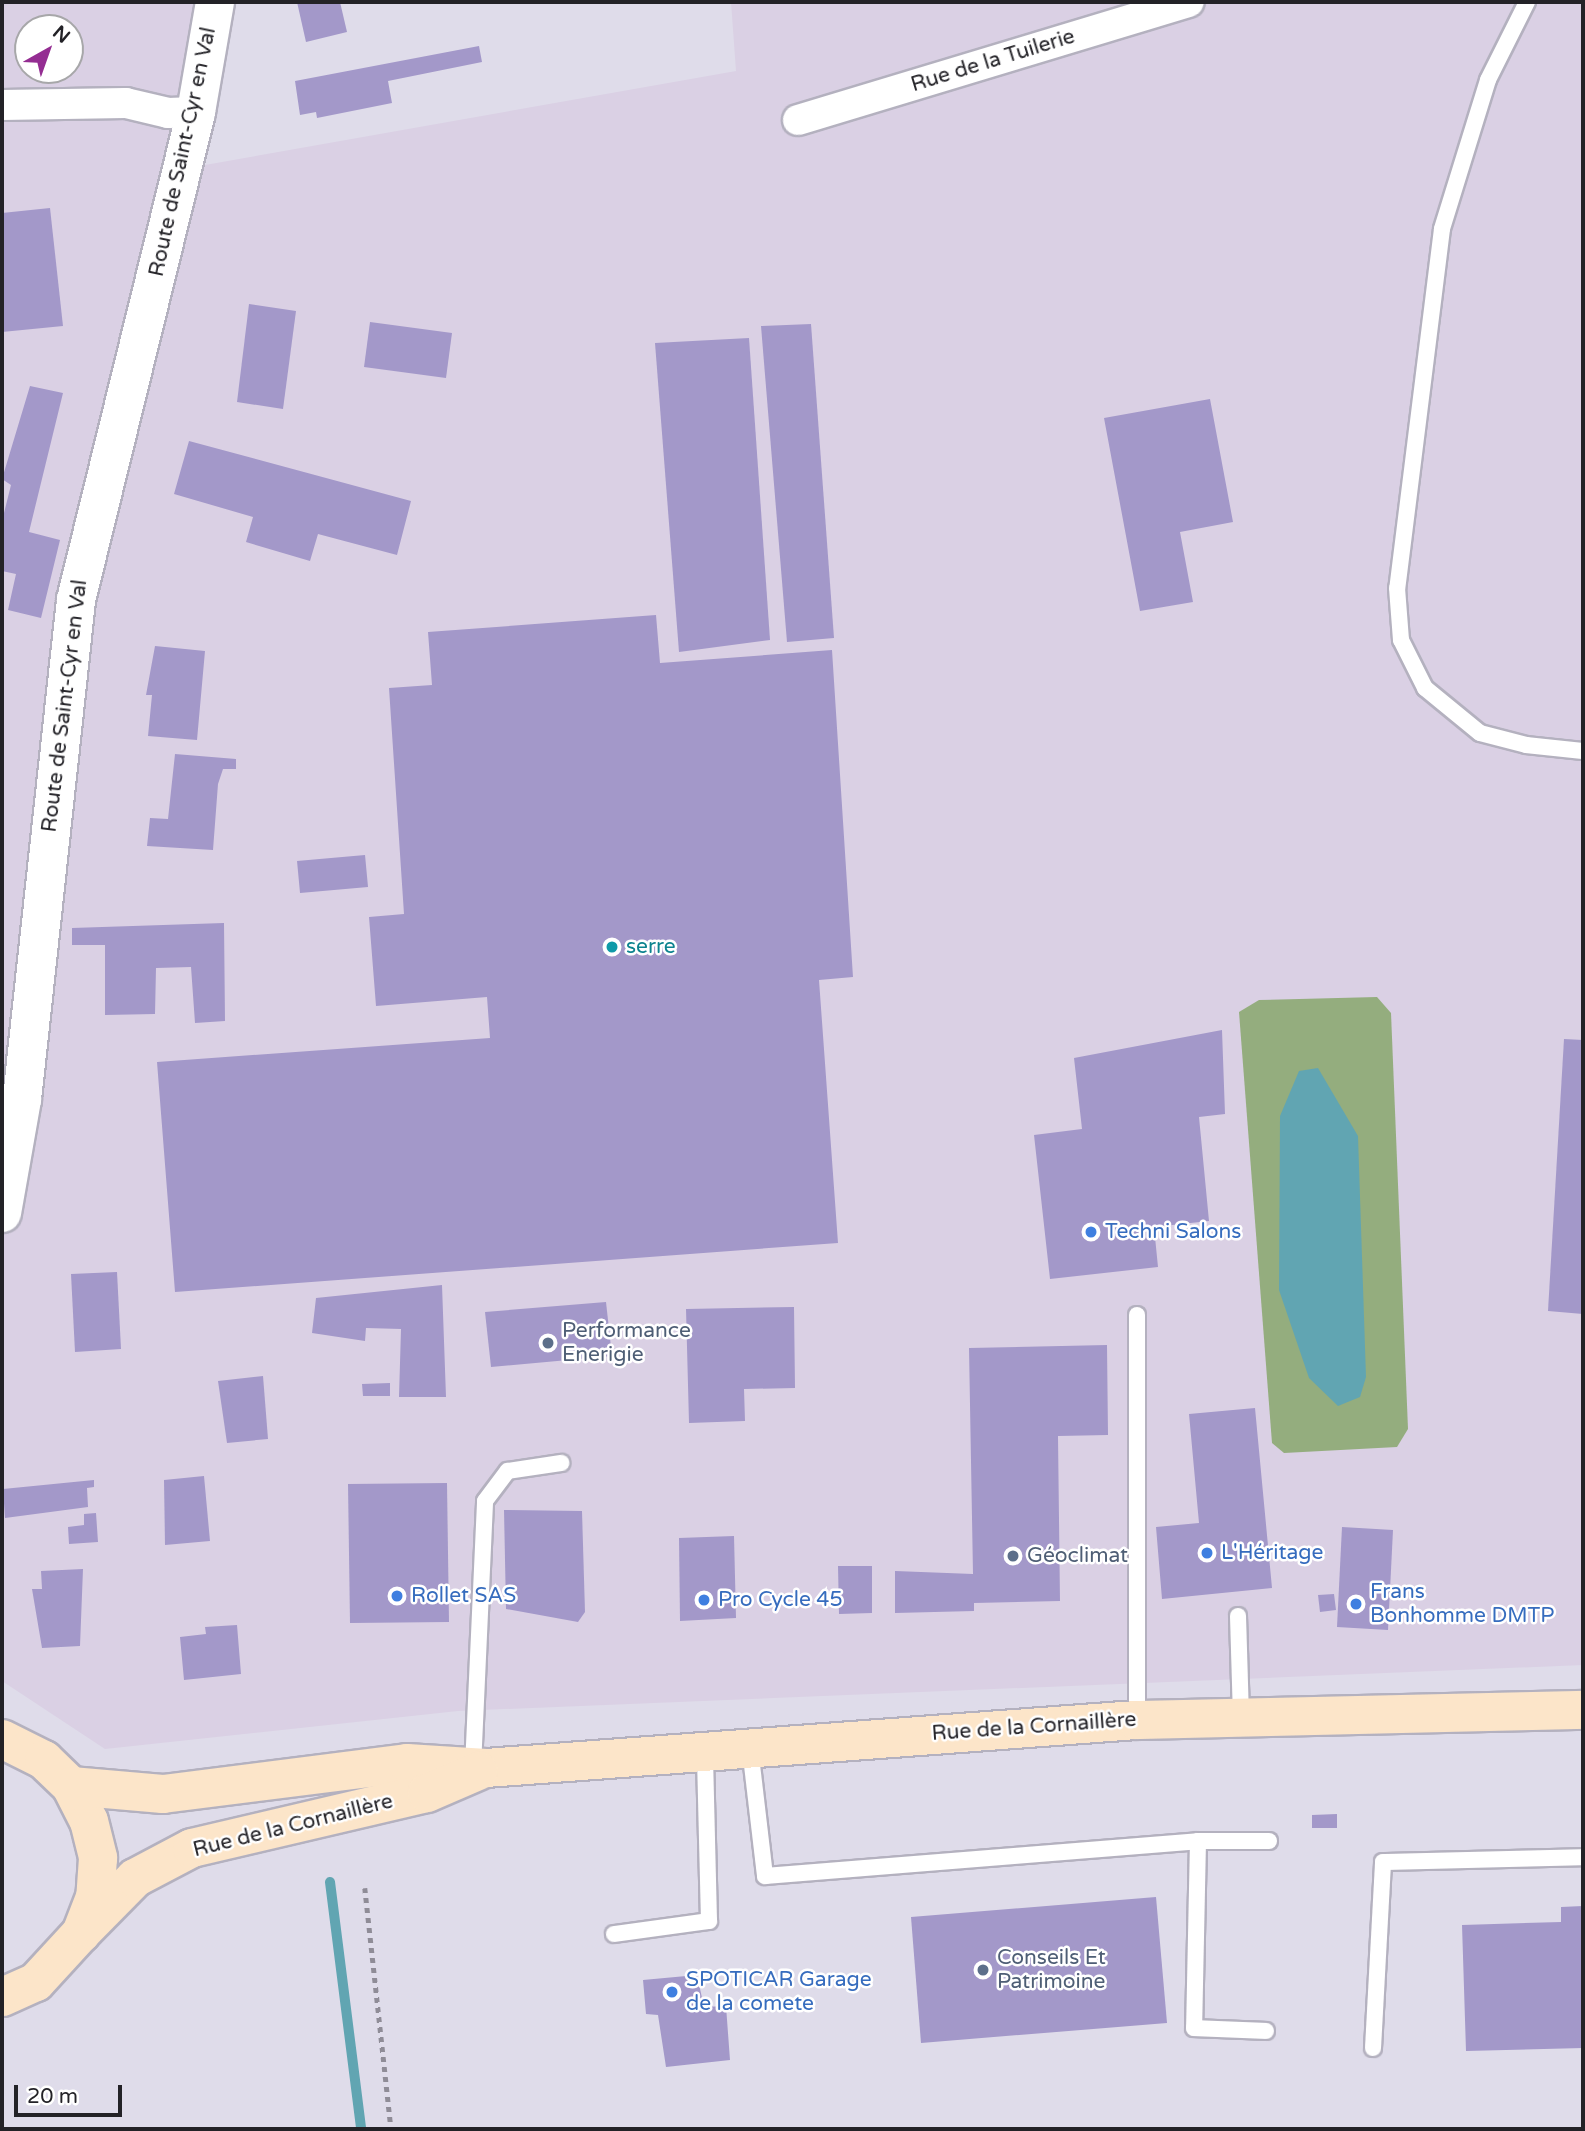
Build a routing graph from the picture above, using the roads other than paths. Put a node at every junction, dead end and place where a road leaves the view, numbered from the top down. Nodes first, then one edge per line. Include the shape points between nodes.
1 (215, 2) edge
2 (1189, 2) edge
3 (1527, 2) edge
4 (2, 105) edge
5 (196, 112) junction
6 (798, 120) dead end
7 (1583, 751) edge
8 (2, 1213) edge
9 (1137, 1315) dead end
10 (561, 1463) dead end
11 (1238, 1616) dead end
12 (1583, 1710) edge
13 (1241, 1717) junction
14 (1136, 1720) junction
15 (2, 1739) edge
16 (749, 1745) junction
17 (705, 1749) junction
18 (480, 1767) junction
19 (71, 1787) junction
20 (1198, 1841) junction
21 (1269, 1842) dead end
22 (1583, 1857) edge
23 (81, 1933) junction
24 (614, 1934) dead end
25 (3, 1998) edge
26 (1266, 2031) dead end
27 (1373, 2048) dead end

1 - 5 street, Route de Saint-Cyr en Val
2 - 6 street, Rue de la Tuilerie
3 - 7 lane via 1488,80 1442,229 1397,588 1401,640 1425,688 1480,733 1526,746
4 - 5 street via 126,103 168,113
5 - 8 street, Route de Saint-Cyr en Val via 76,600 22,1099
9 - 14 lane
10 - 18 lane via 508,1471 485,1502
11 - 13 lane
12 - 13 main road, Rue de la Cornaillère
13 - 14 main road, Rue de la Cornaillère
14 - 16 main road, Rue de la Cornaillère
15 - 19 main road via 44,1760
16 - 17 main road, Rue de la Cornaillère
16 - 20 lane via 765,1876
17 - 18 main road, Rue de la Cornaillère
17 - 24 lane via 709,1921
18 - 19 main road, Rue de la Cornaillère via 407,1763 163,1794
18 - 23 main road, Rue de la Cornaillère via 427,1793 192,1848 135,1878
19 - 23 main road via 89,1821 98,1858 94,1897
20 - 21 lane
20 - 26 lane via 1194,2028
22 - 27 lane via 1383,1862
23 - 25 main road, Rue de la Cornaillère via 36,1982

